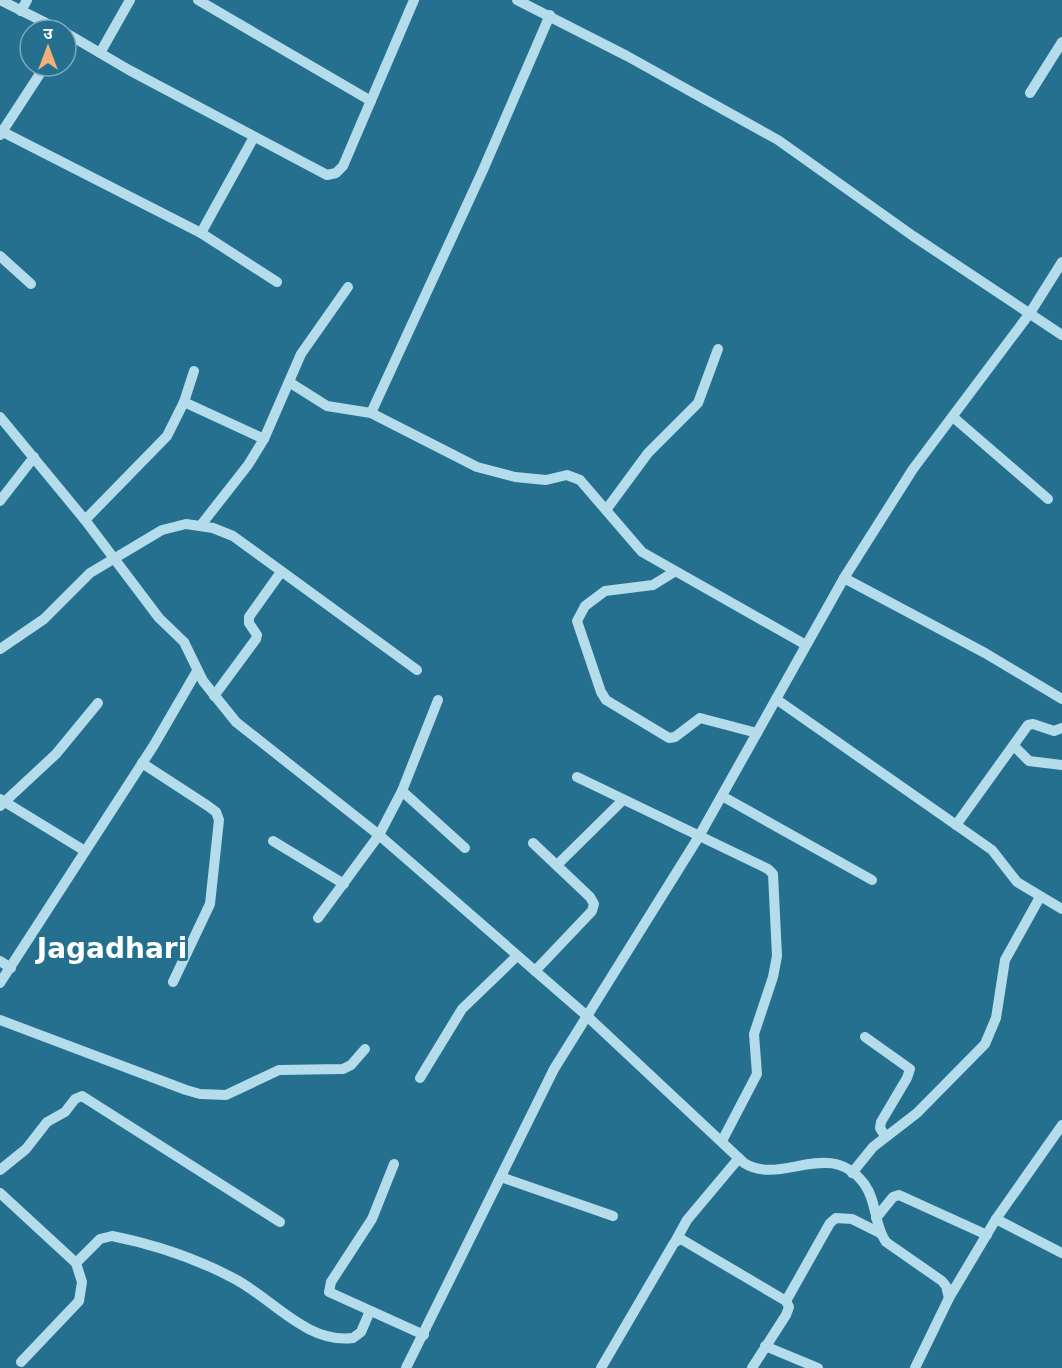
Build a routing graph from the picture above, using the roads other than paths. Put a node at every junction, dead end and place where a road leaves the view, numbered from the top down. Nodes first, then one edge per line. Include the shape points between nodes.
1 (0, 0) edge
2 (27, 0) edge
3 (130, 0) edge
4 (198, 0) edge
5 (414, 0) edge
6 (517, 0) edge
7 (210, 3) edge
8 (536, 4) edge
9 (21, 11) junction
10 (550, 15) junction
11 (35, 18) edge
12 (78, 40) edge
13 (1062, 42) edge
14 (100, 53) junction
15 (37, 78) edge
16 (1030, 93) dead end
17 (371, 101) junction
18 (1, 134) edge
19 (254, 137) junction
20 (201, 233) junction
21 (0, 256) edge
22 (1062, 262) edge
23 (278, 282) dead end
24 (31, 284) dead end
25 (348, 287) dead end
26 (1030, 313) junction
27 (1062, 335) edge
28 (718, 348) dead end
29 (194, 371) dead end
30 (289, 382) junction
31 (184, 402) junction
32 (370, 412) junction
33 (0, 417) edge
34 (953, 417) junction
35 (264, 439) junction
36 (34, 457) junction
37 (1048, 499) dead end
38 (0, 501) edge
39 (606, 510) junction
40 (85, 520) junction
41 (201, 525) junction
42 (114, 558) junction
43 (281, 572) junction
44 (674, 572) junction
45 (844, 578) junction
46 (806, 645) junction
47 (0, 649) edge
48 (417, 670) dead end
49 (197, 671) junction
50 (214, 696) junction
51 (776, 699) junction
52 (1062, 699) edge
53 (438, 700) dead end
54 (98, 703) dead end
55 (1062, 728) edge
56 (757, 733) junction
57 (1014, 746) junction
58 (142, 763) junction
59 (1062, 765) edge
60 (577, 777) dead end
61 (402, 791) junction
62 (722, 796) junction
63 (622, 800) junction
64 (1, 802) edge
65 (956, 825) junction
66 (379, 835) junction
67 (698, 838) junction
68 (273, 841) dead end
69 (533, 843) dead end
70 (465, 848) dead end
71 (85, 851) junction
72 (557, 865) junction
73 (872, 880) dead end
74 (344, 884) junction
75 (1040, 897) junction
76 (1062, 909) edge
77 (318, 918) dead end
78 (516, 956) junction
79 (0, 961) edge
80 (11, 968) junction
81 (535, 972) junction
82 (173, 982) dead end
83 (0, 983) edge
84 (587, 1016) junction
85 (0, 1020) edge
86 (865, 1037) dead end
87 (365, 1049) dead end
88 (420, 1078) dead end
89 (1062, 1125) edge
90 (885, 1136) junction
91 (722, 1141) junction
92 (739, 1158) junction
93 (394, 1164) dead end
94 (1, 1166) edge
95 (852, 1173) junction
96 (501, 1177) junction
97 (0, 1193) edge
98 (613, 1216) dead end
99 (876, 1218) junction
100 (996, 1219) junction
101 (280, 1222) dead end
102 (880, 1233) junction
103 (987, 1235) junction
104 (676, 1240) junction
105 (1062, 1253) edge
106 (76, 1263) junction
107 (949, 1298) junction
108 (786, 1301) junction
109 (370, 1311) junction
110 (424, 1335) junction
111 (765, 1346) junction
112 (21, 1362) dead end
113 (406, 1368) edge
114 (601, 1368) edge
115 (752, 1368) edge
116 (818, 1368) edge
117 (915, 1368) edge

1 - 9 street
2 - 9 street
3 - 14 street
4 - 7 street
5 - 17 street
6 - 8 street
7 - 17 street
8 - 10 street
9 - 11 street
10 - 26 street via 778,140
10 - 32 street
12 - 14 street
13 - 16 street
14 - 19 street
15 - 18 street
17 - 19 street via 344,166 336,173 319,172
18 - 20 street
19 - 20 street
20 - 23 street
21 - 24 street
22 - 26 street
25 - 30 street via 309,340
26 - 27 street
26 - 34 street
28 - 39 street via 698,403 648,453
29 - 31 street
30 - 32 street via 327,406
30 - 35 street
31 - 35 street
31 - 40 street via 167,436
32 - 39 street via 487,470 534,480 574,477
33 - 36 street
34 - 37 street
34 - 45 street via 914,468
35 - 41 street
36 - 38 street
36 - 40 street
39 - 44 street via 642,552
40 - 42 street
41 - 42 street via 162,530
41 - 43 street via 233,536
42 - 47 street via 80,582 44,619
42 - 49 street via 159,618 190,650
43 - 48 street
43 - 50 street via 249,617 255,639
44 - 46 street
44 - 56 street via 653,585 605,591 579,614 577,627 601,692 613,706 669,738 700,718
45 - 46 street
45 - 52 street via 985,652
46 - 51 street
49 - 50 street
49 - 58 street
50 - 66 street via 257,740
51 - 56 street
51 - 65 street
53 - 61 street
54 - 64 street via 56,754
55 - 57 street via 1054,731 1029,725
56 - 62 street
57 - 59 street via 1029,761
57 - 65 street
58 - 71 street
58 - 82 street via 208,806 219,820 210,904
60 - 63 street
61 - 66 street
61 - 70 street
62 - 67 street
62 - 73 street
63 - 67 street
63 - 72 street
64 - 71 street
65 - 75 street via 992,850 1017,882
66 - 74 street
66 - 78 street
67 - 84 street
67 - 91 street via 768,869 775,883 776,966 754,1034 757,1074
68 - 74 street
69 - 72 street
71 - 80 street
72 - 81 street via 594,904 592,911
74 - 77 street
75 - 76 street
75 - 90 street via 1005,960 996,1018 985,1044 917,1113
78 - 81 street
78 - 88 street via 462,1009
79 - 80 street
80 - 83 street
81 - 84 street
84 - 91 street
84 - 96 street via 554,1070
85 - 87 street via 186,1090 214,1095 236,1092 279,1070 343,1069
86 - 90 street via 910,1069 880,1122
89 - 100 street
90 - 95 street
91 - 92 street
92 - 95 street via 754,1169 775,1170 818,1161
92 - 104 street via 687,1220
93 - 109 street via 372,1219 328,1287 336,1296
94 - 101 street via 26,1149 47,1122 82,1096
95 - 99 street via 871,1195
96 - 98 street
96 - 110 street
97 - 106 street
99 - 102 street
99 - 103 street via 899,1195
100 - 103 street
100 - 105 street
102 - 107 street via 896,1250 942,1281
102 - 108 street via 852,1219 836,1218
103 - 107 street
104 - 108 street via 687,1241
104 - 114 street
106 - 109 street via 100,1239 122,1238 233,1278 287,1318 344,1340 361,1332
106 - 112 street via 82,1282 79,1301
107 - 117 street
108 - 111 street via 786,1315
109 - 110 street
110 - 113 street
111 - 115 street
111 - 116 street

